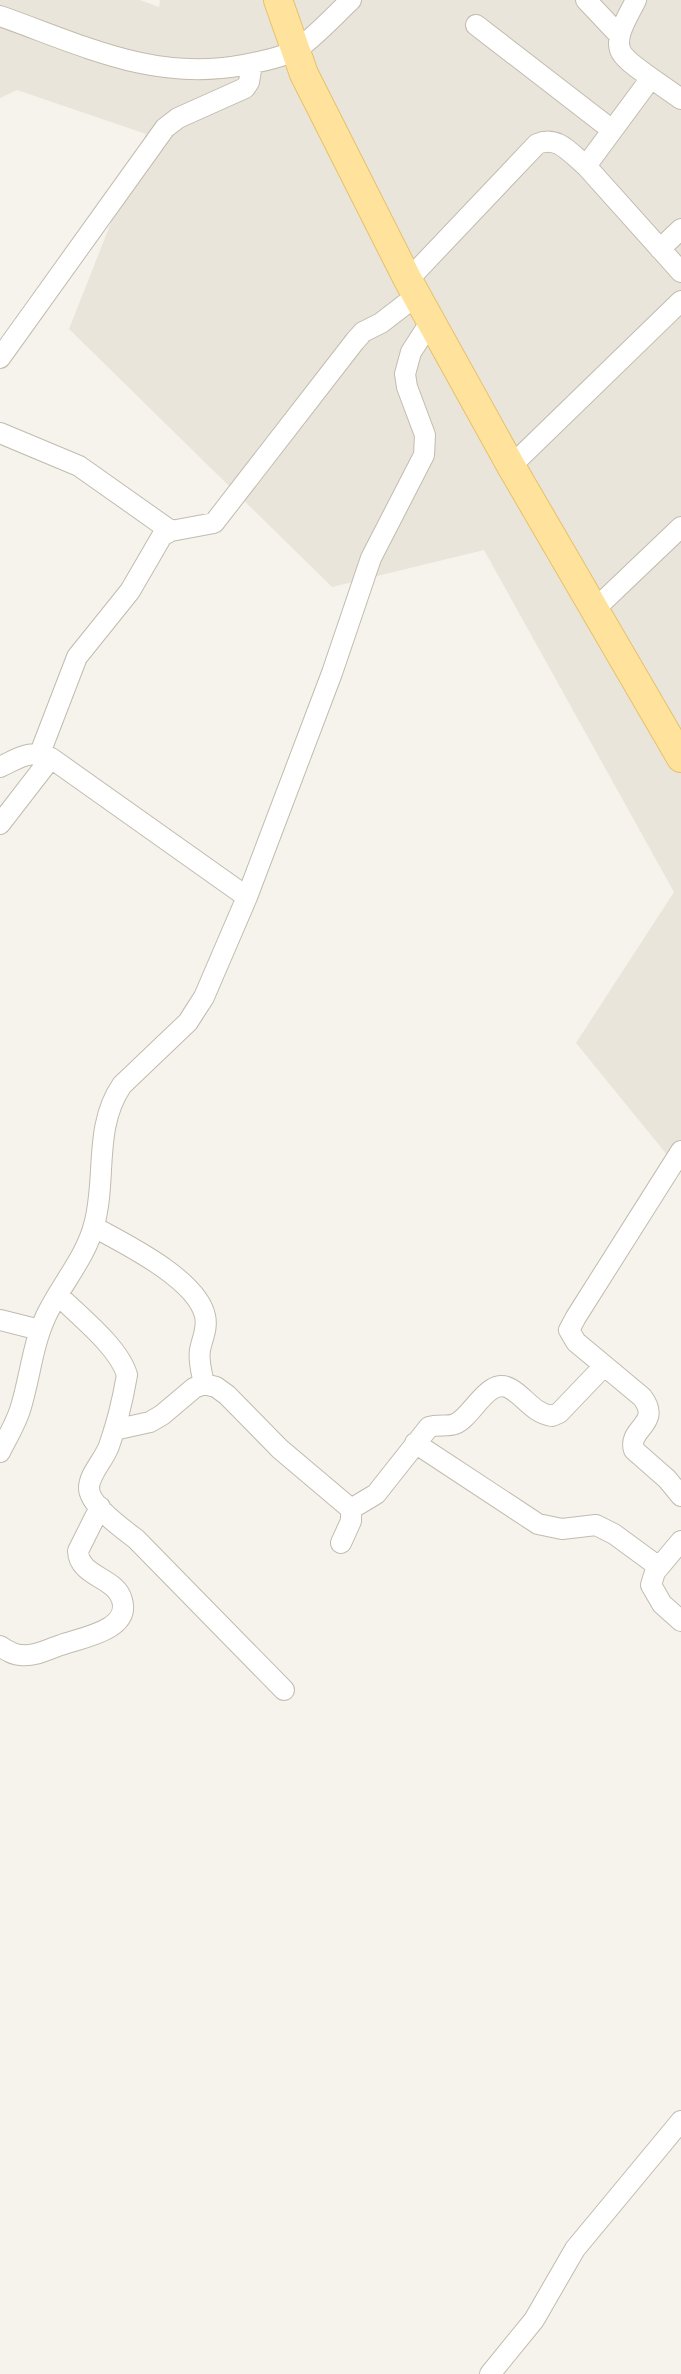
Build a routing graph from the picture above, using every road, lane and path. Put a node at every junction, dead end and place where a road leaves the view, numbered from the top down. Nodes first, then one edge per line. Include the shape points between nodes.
1 (278, 0) edge
2 (351, 0) edge
3 (586, 0) edge
4 (636, 0) edge
5 (0, 16) edge
6 (476, 25) dead end
7 (619, 35) junction
8 (296, 50) junction
9 (252, 64) junction
10 (650, 78) junction
11 (681, 99) edge
12 (612, 130) junction
13 (586, 166) junction
14 (681, 229) edge
15 (660, 249) junction
16 (681, 272) edge
17 (412, 288) junction
18 (681, 301) edge
19 (431, 321) junction
20 (0, 358) edge
21 (0, 433) edge
22 (511, 466) junction
23 (681, 528) edge
24 (170, 531) junction
25 (595, 609) junction
26 (45, 756) junction
27 (681, 758) edge
28 (0, 768) edge
29 (0, 824) edge
30 (247, 898) junction
31 (681, 1151) edge
32 (94, 1226) junction
33 (58, 1295) junction
34 (0, 1320) edge
35 (40, 1330) junction
36 (604, 1366) junction
37 (204, 1384) junction
38 (114, 1430) junction
39 (414, 1443) junction
40 (0, 1452) edge
41 (681, 1496) edge
42 (100, 1508) junction
43 (351, 1509) junction
44 (681, 1541) edge
45 (341, 1543) dead end
46 (659, 1567) junction
47 (681, 1622) edge
48 (0, 1646) edge
49 (284, 1690) dead end
50 (681, 2121) edge
51 (490, 2374) edge

1 - 8 main road
2 - 8 street
3 - 7 street
4 - 7 street
5 - 9 street via 154,67 205,70
6 - 12 street
7 - 10 street via 623,55
8 - 9 street
8 - 17 main road via 304,74
9 - 20 street via 245,88 178,118 165,128
10 - 11 street
10 - 12 street
12 - 13 street
13 - 15 street
13 - 17 street via 554,140 537,144
14 - 15 street
15 - 16 street
17 - 19 main road
17 - 24 street via 380,324 355,341 214,523
18 - 22 street
19 - 22 main road
19 - 30 street via 410,352 405,374 425,435 424,455 371,558 332,673
21 - 24 street via 79,466
22 - 25 main road
23 - 25 street
24 - 26 street via 155,544 130,591 77,657
25 - 27 main road
26 - 28 street via 22,756
26 - 29 street
26 - 30 street
30 - 32 street via 204,997 188,1022 126,1081 114,1097 104,1130
31 - 36 street via 569,1330 576,1342
32 - 33 street
32 - 37 street via 145,1254 180,1281 201,1305 206,1325 200,1351
33 - 35 street
33 - 38 street via 124,1366 127,1375
34 - 35 street
35 - 40 street via 19,1412
36 - 39 street via 559,1413 552,1416 538,1411 511,1389 498,1386 460,1422 429,1427
36 - 41 street via 648,1404 648,1418 632,1445
37 - 38 street via 150,1422
37 - 43 street via 227,1395 280,1448
38 - 42 street via 89,1489
39 - 43 street via 376,1494
39 - 46 street via 538,1524 562,1530 596,1525
42 - 48 street via 78,1551 78,1558 82,1565 118,1592 123,1609 119,1619 98,1634 33,1655 19,1656
42 - 49 street via 136,1539
43 - 45 street
44 - 46 street
46 - 47 street via 651,1577 651,1584 662,1604
50 - 51 street via 575,2248 534,2320

